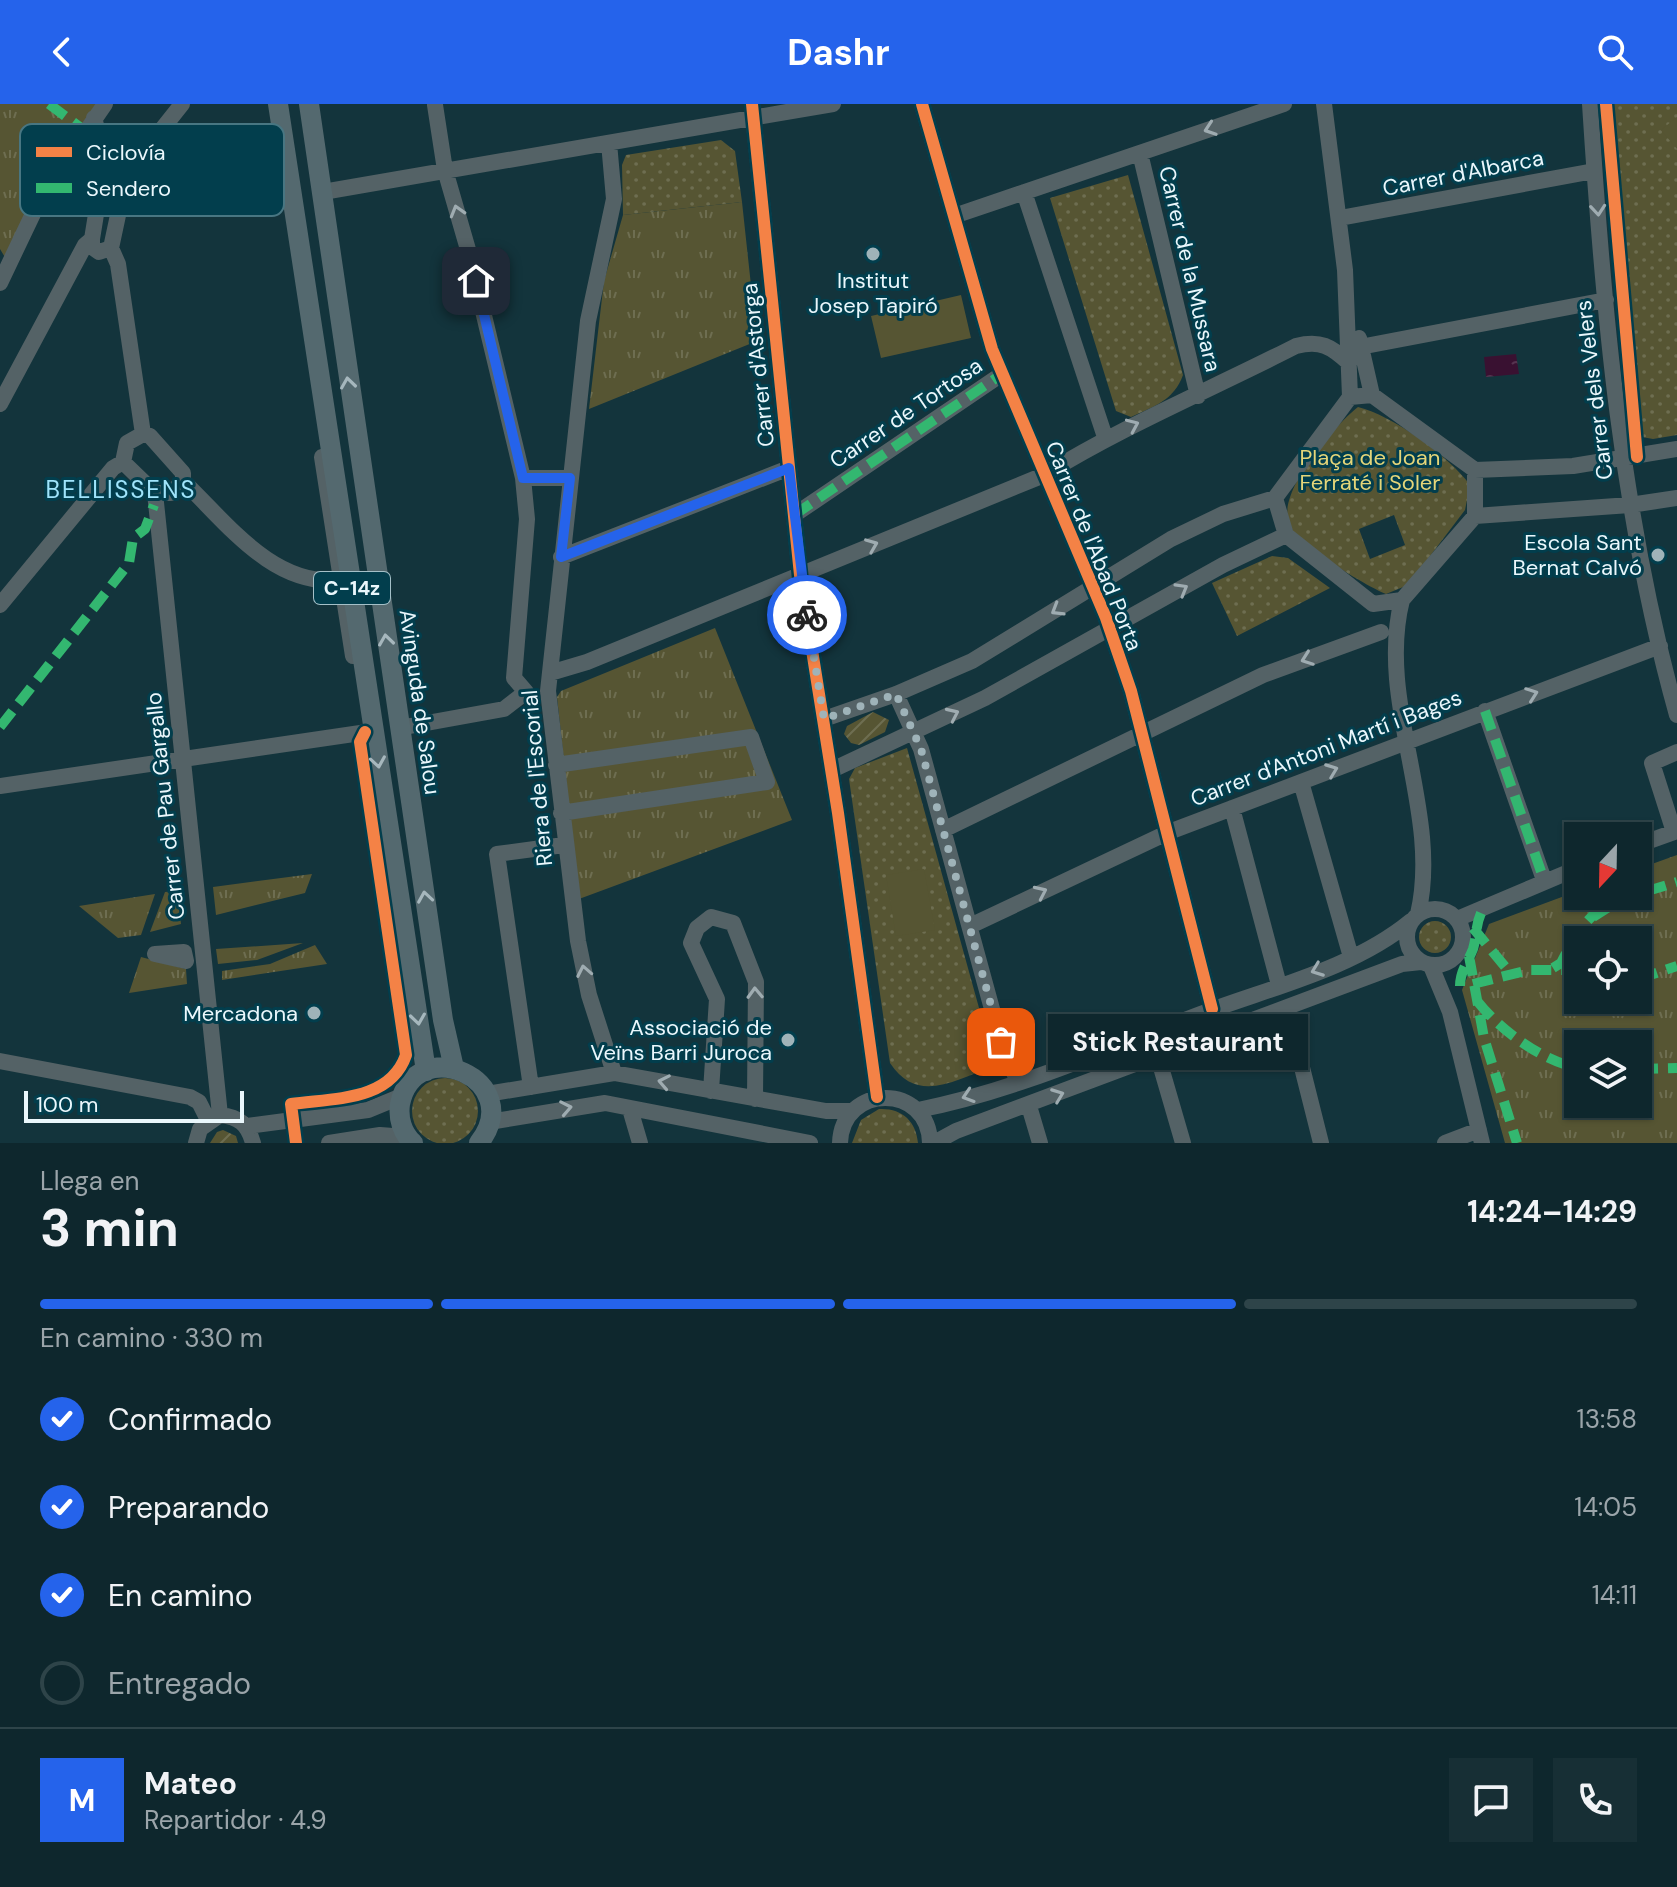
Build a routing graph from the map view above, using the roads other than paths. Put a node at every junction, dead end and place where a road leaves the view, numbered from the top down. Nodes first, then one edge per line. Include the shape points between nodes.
1 (105, 104) edge
2 (182, 104) edge
3 (268, 104) edge
4 (278, 104) edge
5 (309, 104) edge
6 (833, 104) edge
7 (922, 104) edge
8 (1284, 104) edge
9 (1324, 104) edge
10 (1590, 104) edge
11 (435, 105) edge
12 (752, 111) edge
13 (94, 118) junction
14 (90, 124) edge
15 (96, 124) edge
16 (166, 124) edge
17 (271, 124) edge
18 (281, 124) edge
19 (609, 143) junction
20 (284, 145) edge
21 (1140, 153) junction
22 (445, 170) junction
23 (1594, 171) junction
24 (323, 192) junction
25 (1024, 192) junction
26 (284, 210) edge
27 (32, 216) edge
28 (97, 216) edge
29 (117, 216) edge
30 (954, 216) junction
31 (1340, 218) junction
32 (92, 239) junction
33 (111, 248) junction
34 (1345, 270) junction
35 (0, 283) edge
36 (1606, 300) junction
37 (1360, 347) junction
38 (1349, 363) junction
39 (1002, 374) junction
40 (1372, 395) junction
41 (1198, 396) junction
42 (1350, 397) junction
43 (0, 404) edge
44 (143, 434) junction
45 (1105, 437) junction
46 (1677, 449) edge
47 (1623, 457) junction
48 (123, 462) junction
49 (789, 468) junction
50 (1475, 470) junction
51 (1044, 475) junction
52 (523, 478) junction
53 (570, 478) junction
54 (183, 481) junction
55 (155, 493) junction
56 (1275, 498) junction
57 (1677, 498) edge
58 (1630, 505) junction
59 (794, 515) junction
60 (1475, 516) junction
61 (1286, 535) junction
62 (561, 557) junction
63 (800, 575) junction
64 (340, 580) junction
65 (1093, 589) junction
66 (1402, 600) junction
67 (1373, 604) junction
68 (0, 605) edge
69 (1109, 629) junction
70 (1381, 632) junction
71 (552, 645) junction
72 (1660, 646) junction
73 (1393, 651) junction
74 (587, 662) junction
75 (550, 673) junction
76 (548, 691) junction
77 (526, 692) junction
78 (896, 694) junction
79 (1485, 711) junction
80 (1677, 715) edge
81 (824, 719) junction
82 (399, 728) junction
83 (369, 732) junction
84 (913, 732) junction
85 (1142, 734) junction
86 (1407, 741) junction
87 (1677, 752) edge
88 (182, 759) junction
89 (556, 765) junction
90 (832, 770) junction
91 (1301, 782) junction
92 (0, 786) edge
93 (1232, 808) junction
94 (561, 813) junction
95 (943, 830) junction
96 (1676, 831) edge
97 (1169, 832) junction
98 (1652, 840) edge
99 (564, 845) junction
100 (1424, 870) junction
101 (1564, 873) edge
102 (1544, 880) junction
103 (1451, 915) junction
104 (1414, 918) junction
105 (970, 926) junction
106 (1351, 957) junction
107 (1450, 962) junction
108 (1426, 964) junction
109 (1279, 985) junction
110 (1287, 1008) junction
111 (1212, 1009) junction
112 (1450, 1012) junction
113 (1158, 1057) junction
114 (0, 1061) edge
115 (454, 1068) junction
116 (426, 1071) junction
117 (614, 1073) junction
118 (1017, 1080) junction
119 (531, 1087) junction
120 (711, 1091) junction
121 (487, 1094) junction
122 (402, 1096) junction
123 (877, 1097) junction
124 (755, 1099) junction
125 (1029, 1106) junction
126 (630, 1109) junction
127 (918, 1110) junction
128 (852, 1111) junction
129 (214, 1118) junction
130 (489, 1122) junction
131 (247, 1126) junction
132 (1480, 1137) edge
133 (410, 1140) edge
134 (196, 1143) edge
135 (253, 1143) edge
136 (329, 1143) edge
137 (479, 1143) edge
138 (640, 1143) edge
139 (810, 1143) edge
140 (840, 1143) edge
141 (932, 1143) edge
142 (1040, 1143) edge
143 (1183, 1143) edge
144 (1321, 1143) edge
145 (1445, 1143) edge

1 - 13 street
2 - 16 street
3 - 17 street
4 - 18 main road, C-14z
5 - 24 main road, Avinguda de Salou / C-14z
6 - 12 street
7 - 30 street, Carrer de l'Abad Porta
8 -> 21 street
9 - 31 street
10 - 23 street, Carrer dels Velers
11 - 22 street
12 - 19 street
12 - 49 street, Carrer d'Astorga
13 - 14 street
13 - 15 street
19 - 22 street
19 - 53 street, Riera de l'Escorial via 614,199 590,306
20 - 83 main road, C-14z
21 - 25 street
21 - 41 street, Carrer de la Mussara
22 - 24 street
52 -> 22 street
23 - 31 street, Carrer d'Albarca
23 -> 36 street, Carrer dels Velers
82 -> 24 main road, Avinguda de Salou / C-14z
25 - 30 street
25 - 45 street
26 - 64 street
27 - 35 street
28 - 32 street
29 - 33 street
30 - 39 street, Carrer de l'Abad Porta
31 - 34 street
32 - 33 street via 99,252
32 - 43 street
33 - 44 street via 118,264
34 - 37 street
34 - 38 street
36 - 37 street
36 - 47 street, Carrer dels Velers
37 - 40 street
38 - 41 street via 1331,347 1313,342
38 - 42 street
39 - 51 street, Carrer de l'Abad Porta
39 - 59 street, Carrer de Tortosa
40 - 42 street
40 - 50 street
45 -> 41 street
42 - 56 street
44 - 48 street via 127,443
44 - 54 street via 178,464
45 - 51 street
46 - 47 street
47 - 50 street via 1573,466
47 - 58 street, Carrer dels Velers
48 - 55 street
48 - 68 street
49 - 59 street, Carrer d'Astorga
49 - 62 street
50 - 60 street
63 -> 51 street
51 - 65 street, Carrer de l'Abad Porta
52 - 53 street
52 - 77 street via 527,519 514,678
53 - 62 street, Riera de l'Escorial
54 - 55 street via 171,493
54 - 64 street via 270,563 292,575
55 - 88 street, Carrer de Pau Gargallo
56 - 61 street
56 - 65 street via 1223,514 1171,539
57 - 58 street
58 - 60 street
58 - 72 street, Carrer dels Velers
59 - 63 street, Carrer d'Astorga
60 - 66 street
61 - 67 street
69 -> 61 street
62 - 71 street, Riera de l'Escorial
63 - 74 street
63 - 81 street, Carrer d'Astorga
64 - 83 street
65 - 69 street, Carrer de l'Abad Porta
65 -> 78 street via 972,661
66 - 67 street
66 - 73 street
67 - 70 street
84 -> 69 street
69 - 85 street, Carrer de l'Abad Porta
70 - 73 street
70 -> 85 street via 1263,675
71 - 74 street via 561,657
71 - 75 street, Riera de l'Escorial
79 -> 72 street, Carrer d'Antoni Martí i Bages
72 - 80 street, Carrer dels Velers
73 - 86 street
74 - 75 street
75 - 76 street, Riera de l'Escorial
76 - 77 street
76 - 89 street, Riera de l'Escorial
77 - 82 street via 504,709
78 - 81 street
78 - 84 street
79 - 86 street, Carrer d'Antoni Martí i Bages
79 - 102 street
81 - 90 street, Carrer d'Astorga
115 -> 82 main road, Avinguda de Salou / C-14z
83 - 88 street
83 -> 116 main road, C-14z
84 - 90 street
84 - 95 street
85 - 95 street
85 - 97 street, Carrer de l'Abad Porta
91 -> 86 street, Carrer d'Antoni Martí i Bages
86 - 100 street
87 - 96 street via 1652,763
88 - 92 street
88 - 129 street, Carrer de Pau Gargallo
89 - 94 street, Riera de l'Escorial
89 - 94 street via 751,737 767,782
90 - 123 street, Carrer d'Astorga
91 - 93 street, Carrer d'Antoni Martí i Bages
91 - 106 street
93 - 97 street, Carrer d'Antoni Martí i Bages
93 - 109 street
94 - 99 street, Riera de l'Escorial
95 - 105 street
96 - 98 street
105 -> 97 street, Carrer d'Antoni Martí i Bages
97 - 111 street, Carrer de l'Abad Porta
117 -> 99 street, Riera de l'Escorial via 589,995
99 - 119 street via 497,854
100 - 103 street via 1435,897
100 - 104 street
101 - 102 street
102 - 103 street
103 - 104 street via 1429,909
103 - 107 street via 1463,931 1462,945
104 - 106 street via 1389,939
104 - 108 street via 1407,945
105 - 118 street via 1001,1042
106 -> 109 street
107 - 108 street
107 - 112 street
108 - 110 street via 1402,964
108 - 112 street
109 - 111 street
110 - 113 street
110 - 144 street
111 - 118 street
112 - 132 street
125 -> 113 street
113 - 143 street
114 - 129 street via 190,1097
115 - 116 main road
115 - 121 main road via 471,1075
116 - 122 main road
117 - 119 street
120 -> 117 street
118 -> 127 street
119 - 121 street
120 - 124 street
124 -> 120 street via 756,982 733,923 711,917 697,928 691,943 717,999
121 - 130 main road
122 - 131 street via 368,1110
122 - 133 main road via 399,1114
123 - 127 street via 896,1098
123 - 128 street
124 - 128 street
125 - 141 street
125 - 142 street
130 -> 126 street via 589,1103
126 - 138 street
126 - 139 street
127 - 141 street
128 - 140 street
129 - 131 street
129 - 134 street via 200,1129
130 - 137 main road
131 - 135 street
132 - 145 street
133 - 136 street via 380,1135

